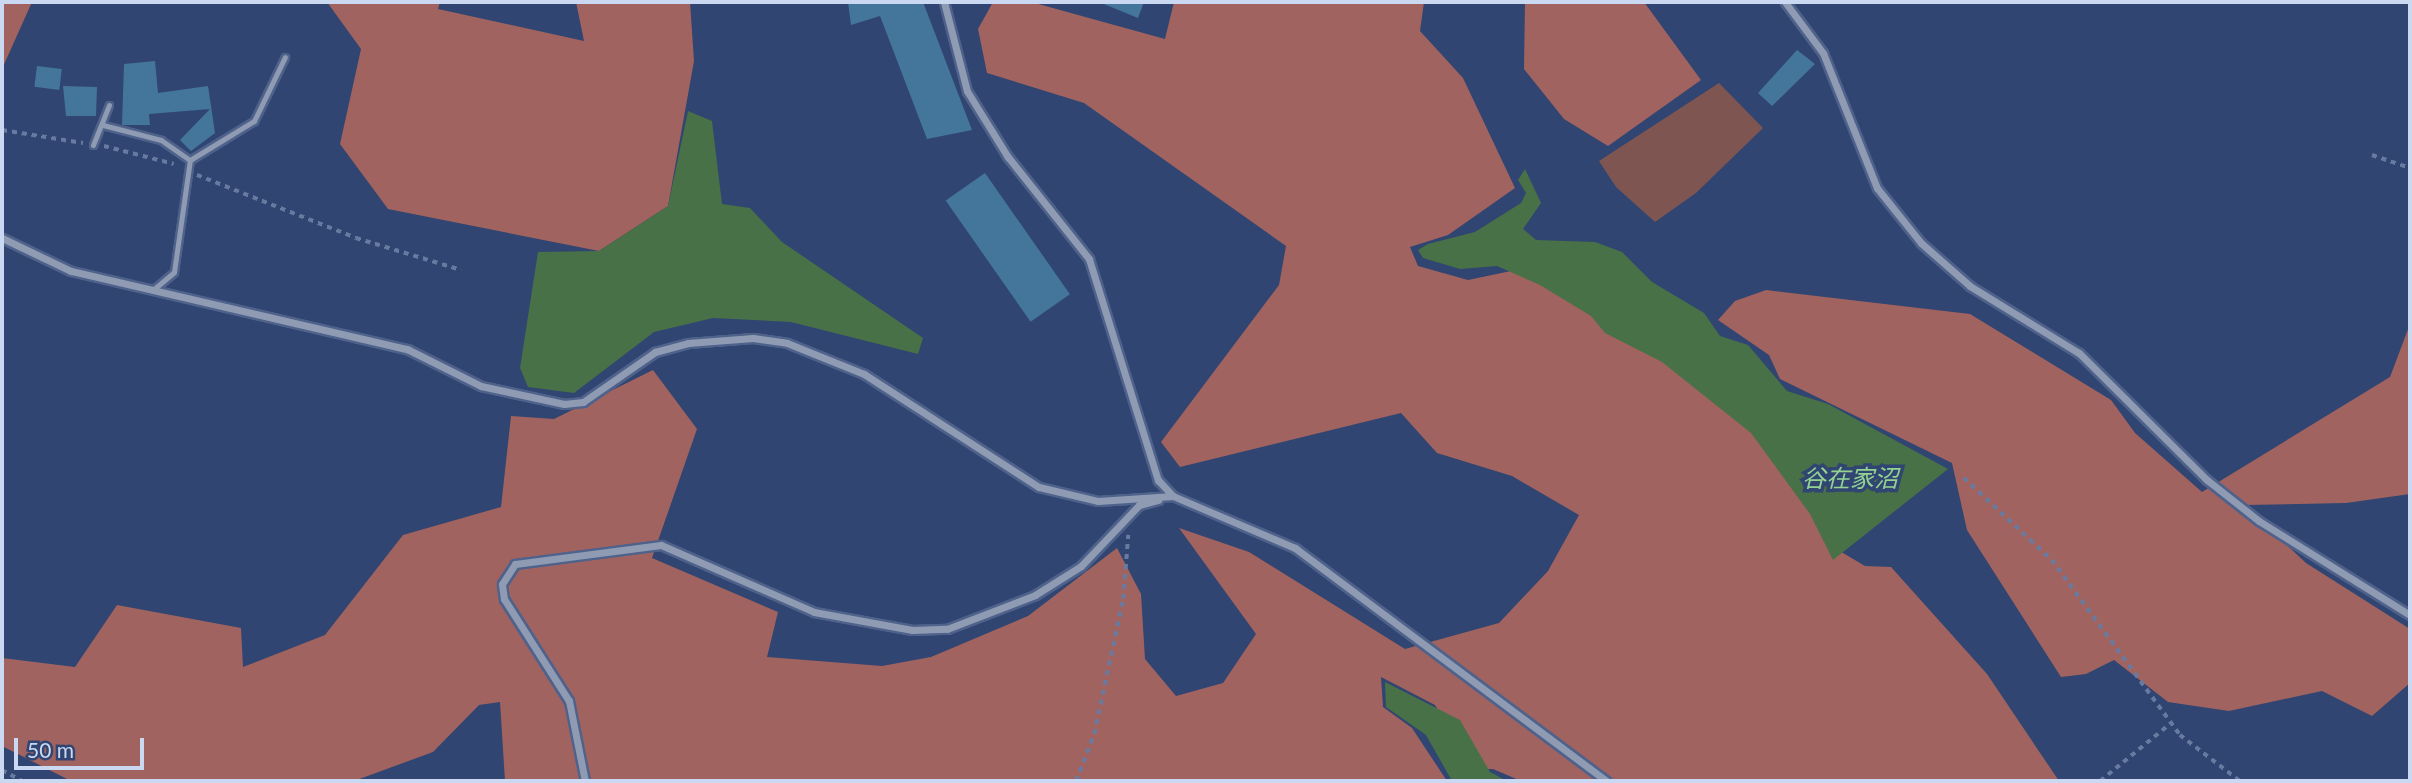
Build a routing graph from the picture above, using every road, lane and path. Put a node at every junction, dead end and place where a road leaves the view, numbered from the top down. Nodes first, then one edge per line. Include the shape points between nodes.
1 (944, 2) edge
2 (1785, 2) edge
3 (285, 57) dead end
4 (108, 105) dead end
5 (103, 125) junction
6 (2, 130) edge
7 (93, 145) junction
8 (2372, 155) dead end
9 (190, 160) junction
10 (2410, 168) edge
11 (192, 173) junction
12 (2, 238) edge
13 (461, 270) dead end
14 (154, 289) junction
15 (1964, 478) dead end
16 (1172, 496) junction
17 (1126, 524) junction
18 (2410, 615) edge
19 (2171, 723) junction
20 (2, 770) edge
21 (22, 781) edge
22 (585, 781) edge
23 (1076, 781) edge
24 (1606, 781) edge
25 (2100, 781) edge
26 (2240, 781) edge

1 - 16 street via 967,91 1008,157 1088,259 1150,463
2 - 18 street via 1823,53 1877,188 1921,243 1970,286 2079,353 2207,480 2259,521
3 - 9 lane via 254,121
4 - 5 lane
5 - 7 lane
5 - 9 lane via 160,140
6 - 7 path
7 - 11 path via 133,150
8 - 10 path
9 - 11 lane
11 - 13 path via 244,197
11 - 14 lane via 174,272
12 - 14 street via 71,271
14 - 16 street via 407,349 481,386 564,404 583,402 655,352 688,343 753,338 788,343 864,373 1039,487 1098,501
15 - 19 path via 2052,559
16 - 17 street via 1139,505
16 - 24 street via 1295,548
17 - 22 street via 1081,566 1035,595 947,629 912,630 814,612 662,545 515,564 502,584 504,599 569,701
17 - 23 path via 1124,599 1094,734
19 - 25 path
19 - 26 path
20 - 21 path

